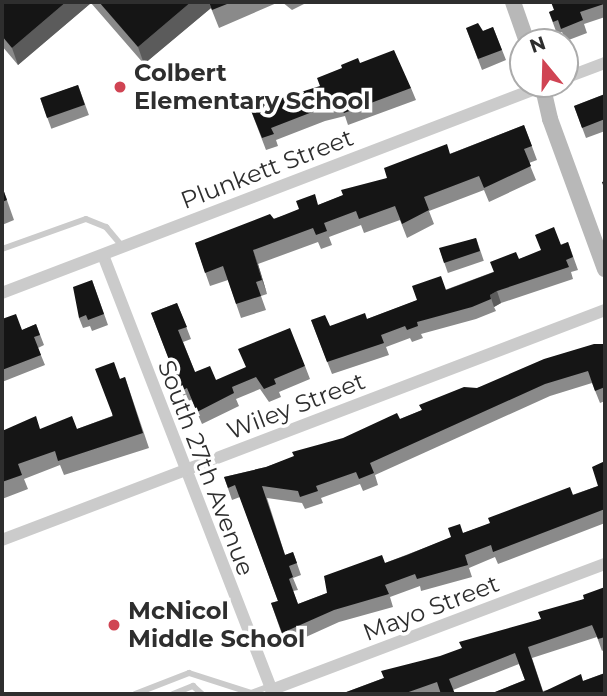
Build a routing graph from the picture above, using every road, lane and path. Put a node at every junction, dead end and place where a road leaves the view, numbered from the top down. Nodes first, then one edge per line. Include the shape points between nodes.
1 (513, 2) edge
2 (522, 28) edge
3 (605, 62) edge
4 (579, 72) edge
5 (510, 98) edge
6 (546, 98) edge
7 (124, 247) junction
8 (2, 249) edge
9 (103, 255) junction
10 (604, 259) edge
11 (2, 293) edge
12 (605, 310) edge
13 (184, 471) junction
14 (2, 540) edge
15 (605, 564) edge
16 (271, 690) edge
17 (156, 691) edge
18 (251, 693) edge
19 (135, 694) edge
20 (173, 694) edge
21 (202, 694) edge

1 - 2 street
3 - 4 street
5 - 7 street, Plunkett Street
6 - 10 street via 550,119
7 - 8 lane via 106,227 86,219
7 - 9 street, Plunkett Street
9 - 11 street, Plunkett Street
9 - 13 street, South 27th Avenue
12 - 13 street, Wiley Street
13 - 14 street, Wiley Street
13 - 16 street, South 27th Avenue
15 - 16 street, Mayo Street
16 - 18 lane
17 - 18 lane via 189,673
17 - 19 lane
20 - 21 lane via 193,686

